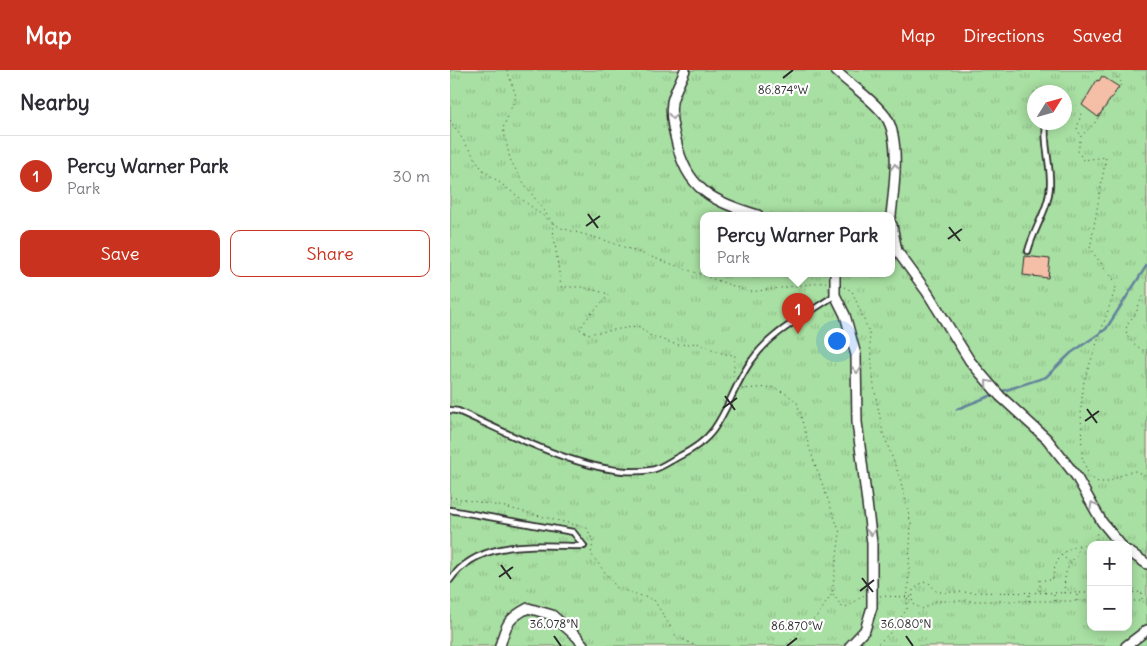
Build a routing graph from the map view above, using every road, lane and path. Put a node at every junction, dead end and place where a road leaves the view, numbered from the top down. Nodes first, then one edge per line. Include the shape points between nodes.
1 (506, 70) edge
2 (685, 70) edge
3 (835, 70) edge
4 (1110, 70) edge
5 (1076, 105) dead end
6 (450, 120) edge
7 (1045, 130) edge
8 (1081, 136) junction
9 (747, 212) edge
10 (891, 212) edge
11 (552, 222) junction
12 (895, 241) edge
13 (1028, 251) dead end
14 (700, 274) edge
15 (708, 277) edge
16 (835, 277) edge
17 (1147, 293) edge
18 (835, 295) junction
19 (1147, 353) edge
20 (738, 386) junction
21 (450, 410) edge
22 (1147, 476) edge
23 (450, 497) edge
24 (450, 510) edge
25 (1099, 516) junction
26 (1118, 541) edge
27 (1080, 545) junction
28 (1132, 554) edge
29 (1061, 555) junction
30 (1070, 563) junction
31 (1147, 564) edge
32 (450, 580) edge
33 (1132, 592) edge
34 (1030, 593) junction
35 (1040, 593) junction
36 (1054, 593) junction
37 (1064, 593) junction
38 (1077, 593) junction
39 (1087, 593) edge
40 (832, 594) junction
41 (872, 596) junction
42 (908, 597) junction
43 (912, 597) junction
44 (1142, 597) junction
45 (1147, 597) edge
46 (1029, 601) junction
47 (1054, 601) junction
48 (1077, 601) junction
49 (1087, 601) edge
50 (1132, 601) edge
51 (1147, 630) edge
52 (500, 646) edge
53 (584, 646) edge
54 (696, 646) edge
55 (785, 646) edge
56 (850, 646) edge
57 (875, 646) edge
58 (1126, 646) edge

1 - 11 path via 516,96 503,128 510,159 520,179
2 -> 9 street via 672,102 673,129 680,161 692,181 725,206
10 -> 3 street via 896,171 887,118
4 - 8 path via 1122,82 1094,124
5 - 8 path via 1080,114 1077,128
6 - 11 path via 482,169
7 - 13 lane via 1050,185 1046,207
8 - 22 path via 1078,151 1082,160 1104,156 1107,161 1090,249 1117,284 1084,381 1082,457 1086,470 1094,480 1102,483 1135,471
11 - 14 path via 560,228
11 - 20 path via 561,287 582,287 609,294 580,329 587,334 639,326 649,335 677,345 697,343 735,355 732,376
25 -> 12 street via 1076,476 1047,439 1000,396 970,361 897,251
15 - 16 path via 750,292
16 - 18 street
16 - 42 path via 852,290 869,332 874,387 883,433 900,478 911,524
17 - 19 path via 1137,304 1126,332 1128,338
18 - 20 lane via 770,340 751,360
18 -> 41 street via 845,315 856,355 857,422 872,543
20 - 21 lane via 715,428 704,440 685,454 652,470 627,471 556,455
20 - 40 path via 742,389 771,388 797,402 810,450 840,533
23 - 54 path via 587,528 593,542 591,554 617,588 654,600 676,636
24 - 32 lane via 572,532 584,546 507,546 460,565
25 - 26 street
25 - 27 path via 1094,542
27 - 29 path
27 - 30 path via 1078,554
28 - 31 street
29 - 30 path
29 - 35 path via 1053,580 1040,580
30 - 37 path via 1065,574
33 - 44 path via 1142,592
34 - 35 path
34 - 43 path via 937,592 929,583 923,582 912,590
34 - 46 path
35 - 36 path
36 - 37 path
36 - 47 path
37 - 38 path
38 - 39 path
38 - 48 path
40 - 41 path via 842,606 849,606 862,595
40 - 55 path via 818,615
41 - 42 path
41 - 56 street via 865,630
42 - 43 path
42 - 57 path via 907,609 889,634
43 - 46 path via 912,604 923,609 936,601
44 - 45 path
44 - 50 path via 1142,601
46 - 47 path
47 - 48 path
48 - 49 path
51 - 58 street
52 - 53 street via 507,623 528,608 552,615

